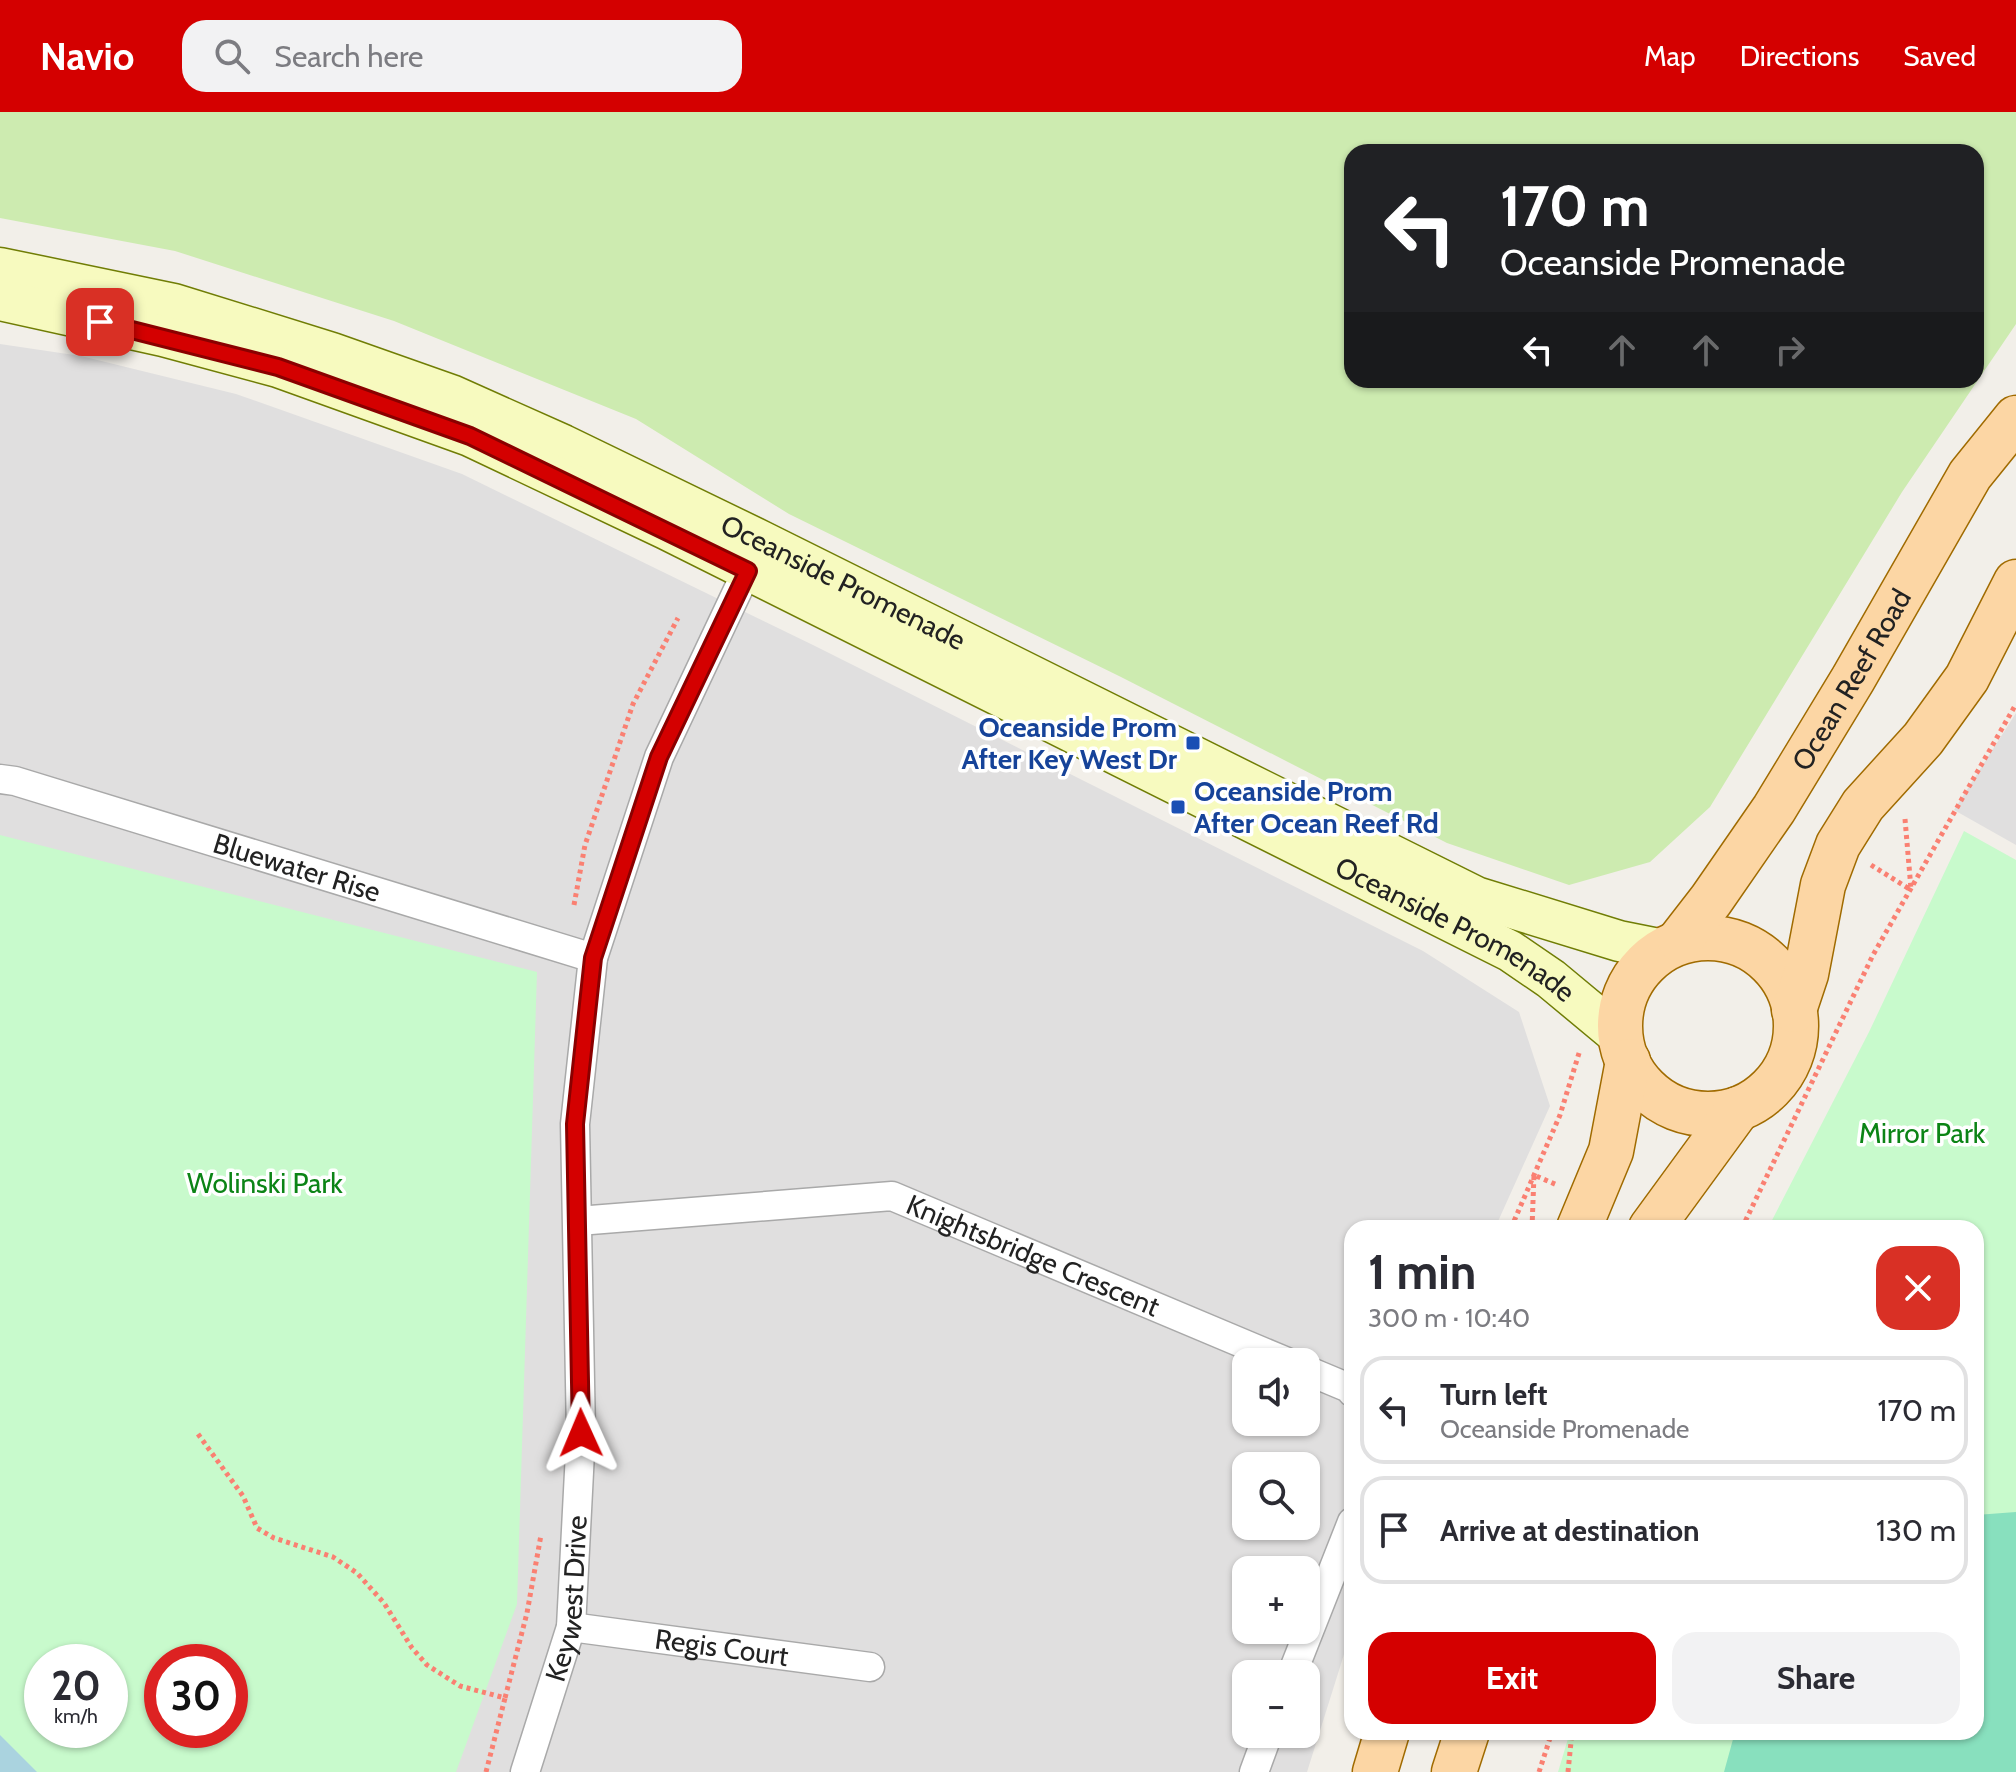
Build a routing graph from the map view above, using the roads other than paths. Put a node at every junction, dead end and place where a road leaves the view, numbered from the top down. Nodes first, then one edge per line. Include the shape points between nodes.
1 (0, 268) edge
2 (0, 300) edge
3 (2016, 418) edge
4 (754, 556) junction
5 (2016, 582) edge
6 (0, 779) edge
7 (1672, 945) junction
8 (593, 958) junction
9 (1794, 1010) junction
10 (1625, 1050) junction
11 (1738, 1109) junction
12 (1582, 1220) edge
13 (1657, 1220) edge
14 (578, 1221) junction
15 (1254, 1348) edge
16 (1320, 1376) edge
17 (1344, 1386) edge
18 (1344, 1542) edge
19 (571, 1627) junction
20 (1298, 1660) edge
21 (870, 1667) dead end
22 (1385, 1740) edge
23 (1464, 1740) edge
24 (1263, 1748) edge
25 (525, 1772) edge
26 (1254, 1772) edge
27 (1375, 1772) edge
28 (1454, 1772) edge

1 - 4 main road, Oceanside Promenade via 174,304 451,395 563,445
2 - 4 main road, Oceanside Promenade via 177,340 374,399
3 - 7 main road, Ocean Reef Road via 1970,475 1781,796 1711,900
4 - 7 main road, Oceanside Promenade via 1476,897 1619,941
4 - 8 street, Keywest Drive via 659,757
4 - 10 main road, Oceanside Promenade via 1510,951 1551,979
5 - 9 main road via 1967,678 1923,739 1863,805 1838,845 1823,885
6 - 8 street, Bluewater Rise
7 - 9 main road via 1729,940 1752,950 1782,978
7 - 10 main road via 1648,961 1627,992 1622,1010
8 - 14 street, Keywest Drive via 575,1124
9 - 11 main road via 1795,1038 1787,1065 1763,1095
10 - 11 main road via 1652,1093 1676,1107 1716,1114
10 - 12 main road via 1611,1151
11 - 13 main road
14 - 15 street, Knightsbridge Crescent via 892,1196
14 - 19 street, Keywest Drive via 581,1433
16 - 17 street
18 - 20 street
19 - 21 street, Regis Court
19 - 25 street, Keywest Drive
22 - 27 main road
23 - 28 main road
24 - 26 street

